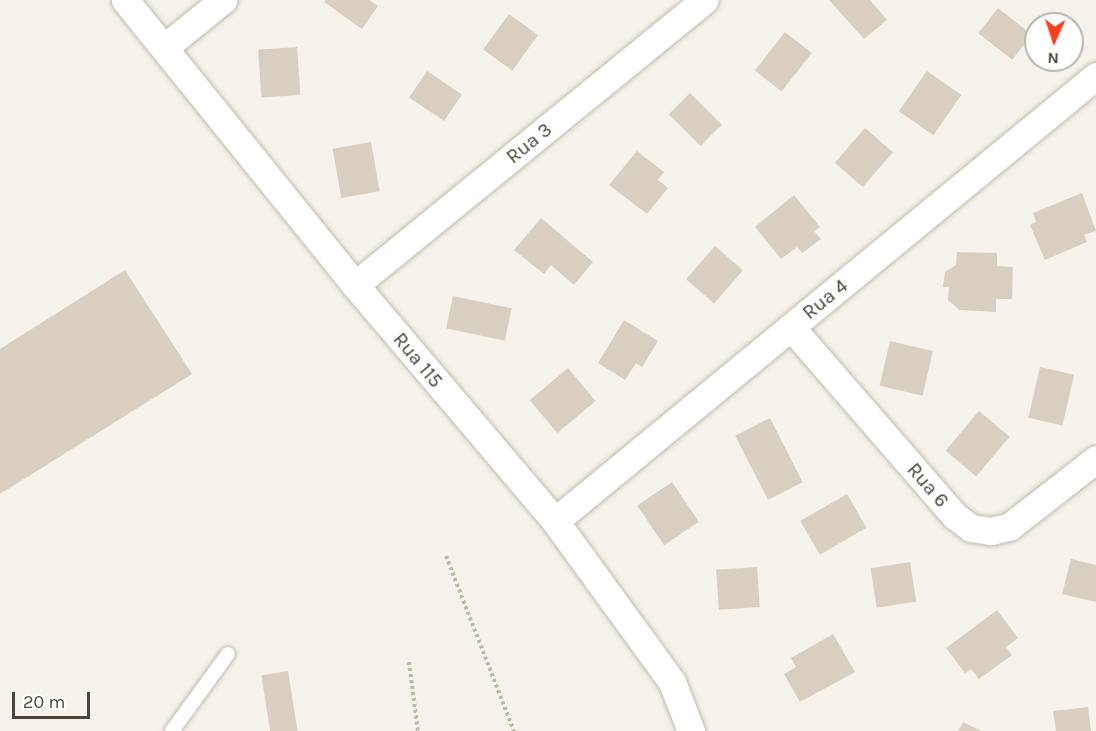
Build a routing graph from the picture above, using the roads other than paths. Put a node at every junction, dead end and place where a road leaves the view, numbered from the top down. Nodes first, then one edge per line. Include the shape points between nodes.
1 (125, 0) edge
2 (223, 0) edge
3 (704, 0) edge
4 (165, 47) junction
5 (1096, 76) edge
6 (355, 285) junction
7 (791, 327) junction
8 (1096, 459) edge
9 (555, 521) junction
10 (228, 654) dead end
11 (172, 731) edge
12 (691, 731) edge

1 - 4 street, Rua 115
2 - 4 street
3 - 6 street, Rua 3
4 - 6 street, Rua 115
5 - 7 street, Rua 4
6 - 9 street, Rua 115
7 - 8 street, Rua 6 via 955,516 971,528 991,531 1009,527
7 - 9 street, Rua 4
9 - 12 street, Rua 115 via 672,682
10 - 11 lane

